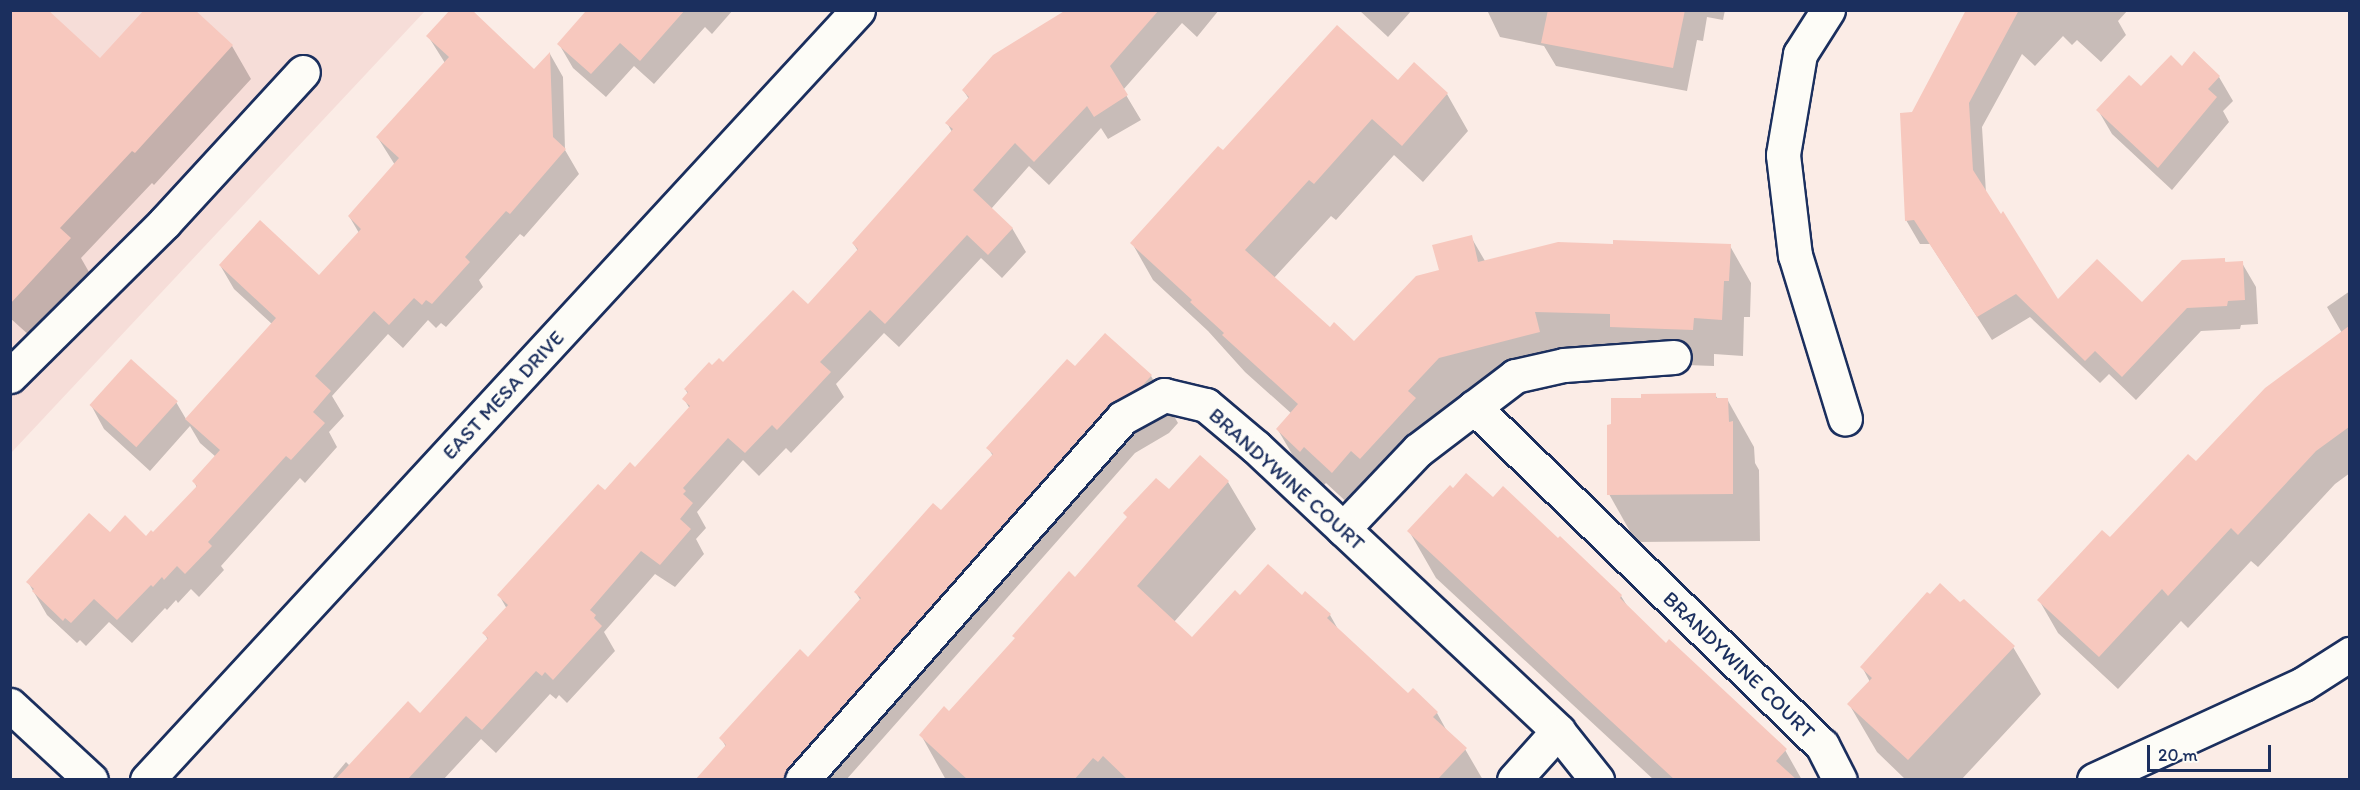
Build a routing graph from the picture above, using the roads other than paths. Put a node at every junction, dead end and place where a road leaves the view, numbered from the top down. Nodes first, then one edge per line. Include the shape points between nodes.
1 (858, 10) edge
2 (1828, 10) edge
3 (303, 72) dead end
4 (1674, 357) dead end
5 (10, 375) edge
6 (1474, 407) junction
7 (1845, 420) dead end
8 (1343, 530) junction
9 (2347, 660) edge
10 (10, 705) edge
11 (1558, 731) junction
12 (2097, 779) edge
13 (91, 780) edge
14 (147, 780) edge
15 (802, 780) edge
16 (1514, 780) edge
17 (1597, 780) edge
18 (1840, 780) edge

1 - 14 street, EAST MESA DRIVE
2 - 7 street via 1800,54 1783,155 1795,255
3 - 5 street via 164,224
4 - 6 street via 1564,365 1515,376
6 - 8 street via 1418,450
6 - 18 street, BRANDYWINE COURT via 1822,745
8 - 11 street, BRANDYWINE COURT
8 - 15 street, BRANDYWINE COURT via 1206,405 1164,395 1122,418
9 - 12 street
10 - 13 street
11 - 16 street
11 - 17 street, BRANDYWINE COURT

